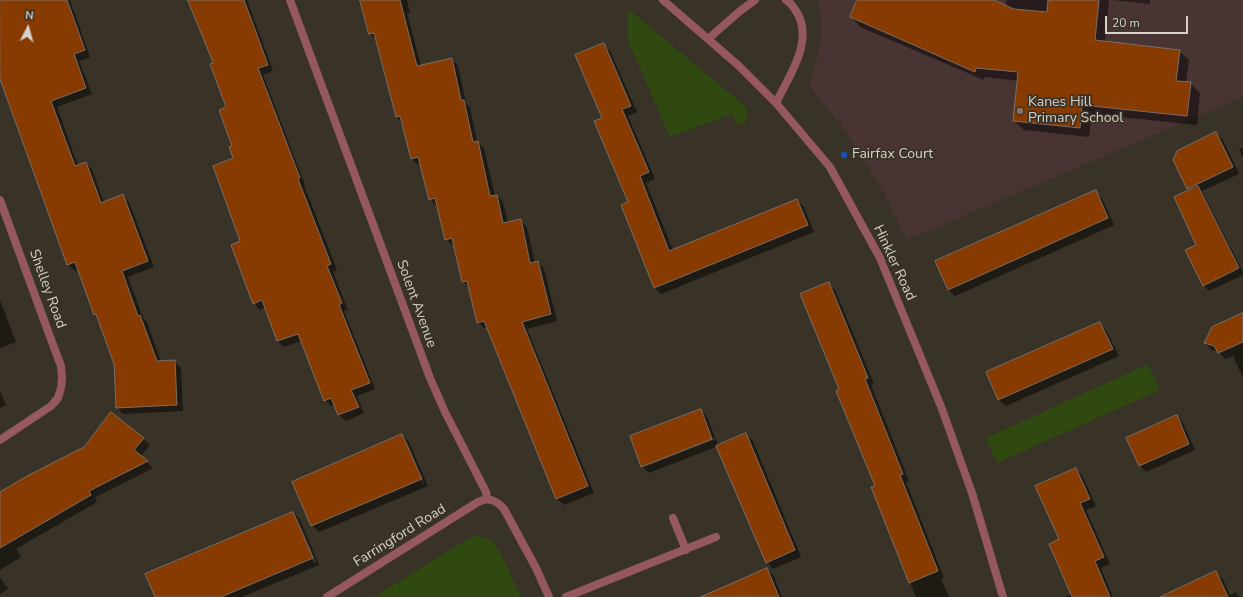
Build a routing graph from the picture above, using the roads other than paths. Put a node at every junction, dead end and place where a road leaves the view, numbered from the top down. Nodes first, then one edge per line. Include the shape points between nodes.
1 (290, 0) edge
2 (663, 0) edge
3 (755, 0) edge
4 (786, 0) edge
5 (708, 39) junction
6 (776, 103) junction
7 (0, 200) edge
8 (0, 440) edge
9 (487, 499) junction
10 (673, 518) dead end
11 (716, 537) dead end
12 (686, 550) junction
13 (327, 597) edge
14 (549, 597) edge
15 (566, 597) edge
16 (1003, 597) edge

1 - 9 street, Solent Avenue via 430,378 486,492
2 - 5 street, Hinkler Road
3 - 5 street
4 - 6 street via 791,2 801,17 804,36 799,57
5 - 6 street, Hinkler Road
6 - 16 street, Hinkler Road via 830,167 880,258 956,446
7 - 8 street, Shelley Road via 61,366 61,388 58,398 51,406
9 - 13 street, Farringford Road via 478,502
9 - 14 street via 494,500 504,508
10 - 12 street
11 - 12 street
12 - 15 street

